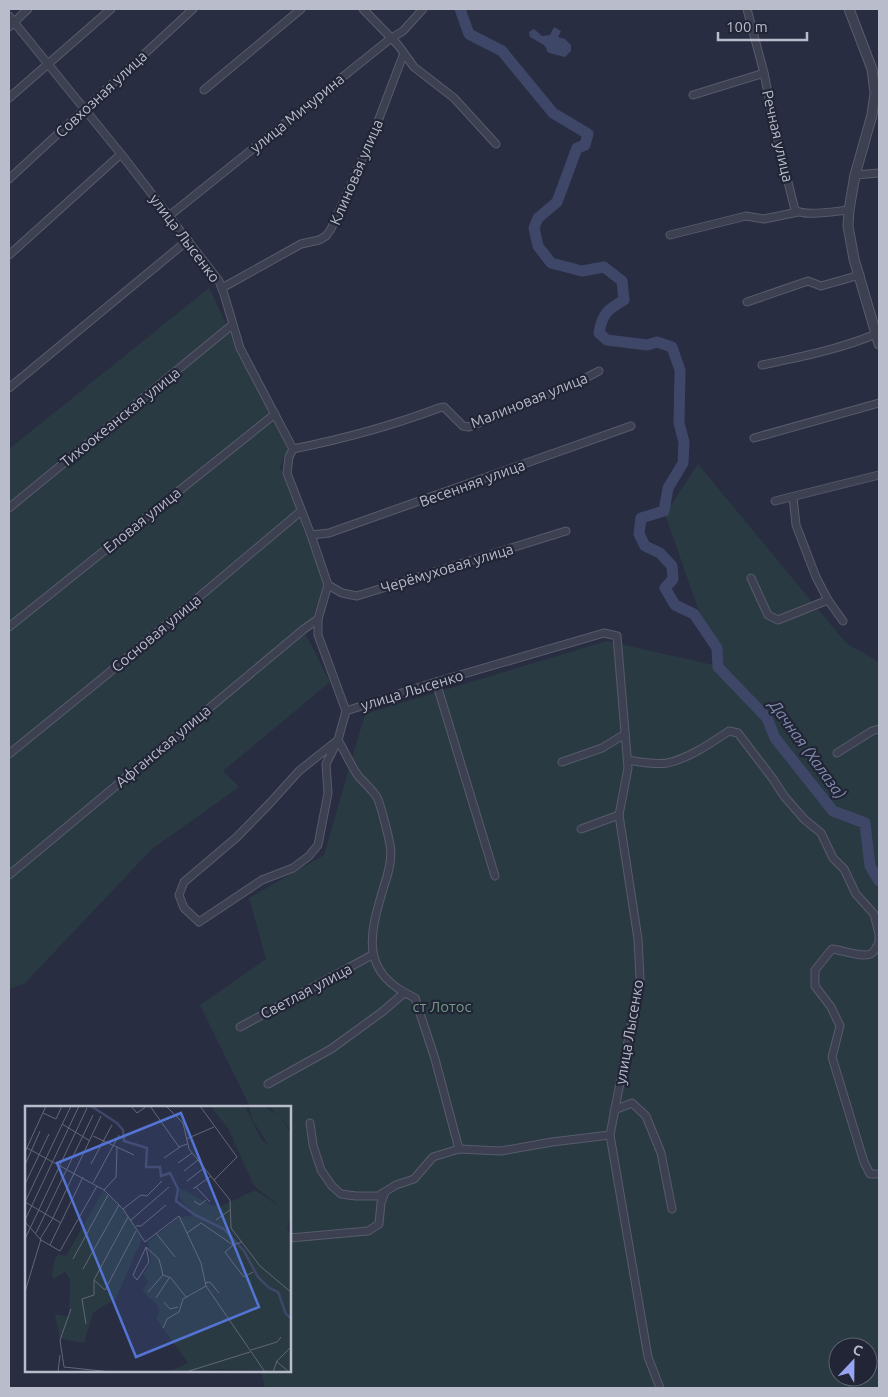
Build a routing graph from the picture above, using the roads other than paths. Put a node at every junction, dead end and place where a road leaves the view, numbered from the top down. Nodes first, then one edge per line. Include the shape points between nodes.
1 (28, 9) edge
2 (111, 9) edge
3 (193, 9) edge
4 (301, 9) edge
5 (363, 9) edge
6 (424, 9) edge
7 (746, 9) edge
8 (849, 9) edge
9 (9, 16) edge
10 (11, 24) edge
11 (390, 39) junction
12 (404, 53) junction
13 (48, 63) junction
14 (764, 73) junction
15 (204, 90) dead end
16 (693, 95) dead end
17 (9, 98) edge
18 (876, 107) edge
19 (86, 109) junction
20 (496, 144) dead end
21 (121, 154) junction
22 (879, 173) edge
23 (855, 175) junction
24 (9, 179) edge
25 (849, 210) junction
26 (798, 212) junction
27 (169, 216) junction
28 (670, 235) dead end
29 (188, 240) junction
30 (9, 254) edge
31 (860, 275) junction
32 (222, 288) junction
33 (748, 302) dead end
34 (232, 325) junction
35 (876, 334) junction
36 (879, 344) edge
37 (762, 365) dead end
38 (599, 371) dead end
39 (9, 388) edge
40 (879, 403) edge
41 (275, 414) junction
42 (631, 426) dead end
43 (754, 438) dead end
44 (292, 449) junction
45 (879, 475) edge
46 (793, 497) junction
47 (775, 501) dead end
48 (9, 508) edge
49 (301, 511) junction
50 (566, 530) dead end
51 (311, 535) junction
52 (751, 578) dead end
53 (328, 585) junction
54 (828, 600) junction
55 (318, 619) junction
56 (843, 621) dead end
57 (9, 627) edge
58 (436, 682) junction
59 (346, 711) junction
60 (879, 729) edge
61 (625, 734) junction
62 (338, 740) junction
63 (836, 753) dead end
64 (9, 754) edge
65 (628, 760) junction
66 (562, 762) dead end
67 (619, 815) junction
68 (581, 829) dead end
69 (9, 876) edge
70 (495, 876) dead end
71 (879, 943) edge
72 (372, 955) junction
73 (404, 993) junction
74 (240, 1027) dead end
75 (268, 1084) dead end
76 (614, 1110) junction
77 (310, 1123) dead end
78 (610, 1134) junction
79 (459, 1149) junction
80 (879, 1174) edge
81 (385, 1192) junction
82 (672, 1209) dead end
83 (291, 1238) edge
84 (660, 1388) edge

1 - 10 street
2 - 13 street
3 - 19 street, Совхозная улица
4 - 15 street
5 - 11 street
6 - 11 street, улица Мичурина
7 - 14 street, Речная улица
8 - 18 street via 872,69
9 - 10 street, улица Лысенко
10 - 13 street, улица Лысенко
11 - 12 street
11 - 27 street, улица Мичурина
12 - 20 street via 419,72 454,98
12 - 32 street, Клиновая улица via 372,137 326,236 301,244
13 - 17 street
13 - 19 street, улица Лысенко
14 - 16 street
14 - 26 street, Речная улица
18 - 23 street
19 - 21 street, улица Лысенко
19 - 24 street, Совхозная улица
21 - 27 street, улица Лысенко
21 - 30 street
22 - 23 street
23 - 25 street
25 - 26 street
25 - 31 street via 850,242
26 - 28 street via 764,219 746,216
27 - 29 street, улица Лысенко
29 - 32 street, улица Лысенко
29 - 39 street
31 - 33 street via 821,286 808,282
31 - 35 street
32 - 34 street, улица Лысенко
34 - 41 street, улица Лысенко via 240,348
34 - 48 street, Тихоокеанская улица
35 - 36 street
35 - 37 street
38 - 44 street, Малиновая улица via 469,427 463,426 444,407 340,440
40 - 43 street
41 - 44 street, улица Лысенко
41 - 57 street, Еловая улица
42 - 51 street, Весенняя улица via 329,533
44 - 49 street via 287,473
45 - 46 street
46 - 47 street
46 - 54 street via 796,525
49 - 51 street
49 - 64 street, Сосновая улица
50 - 53 street, Черёмуховая улица via 357,596 342,593
51 - 53 street
52 - 54 street via 768,614 778,620
53 - 55 street, улица Лысенко
54 - 56 street
55 - 59 street, улица Лысенко via 318,635
55 - 69 street, Афганская улица
58 - 59 street, улица Лысенко
58 - 61 street, улица Лысенко via 604,633 614,634 619,640
58 - 70 street
59 - 62 street
60 - 63 street
61 - 65 street, улица Лысенко
61 - 66 street via 602,748
62 - 62 street via 299,771 237,837 184,882 179,895 184,908 199,922 262,880 293,868 318,845 328,793 326,764
62 - 72 street via 358,775 377,797 391,847 389,872 373,922
65 - 67 street, улица Лысенко
65 - 71 street via 668,763 730,731 738,733 784,796 821,833 856,894 874,914
67 - 68 street
67 - 76 street, улица Лысенко via 638,939 640,979
71 - 80 street via 873,953 864,956 832,949 815,970 815,986 840,1026 832,1057 864,1162 870,1174
72 - 73 street via 386,978
72 - 74 street, Светлая улица
73 - 75 street via 331,1049
73 - 79 street via 415,998
76 - 78 street, улица Лысенко
76 - 82 street via 632,1103 646,1116 660,1153
77 - 81 street via 321,1170 332,1186 341,1194 378,1196
78 - 79 street via 502,1151
78 - 84 street, улица Лысенко via 648,1357
79 - 81 street via 433,1157 414,1179
81 - 83 street via 380,1203 379,1224 368,1231

